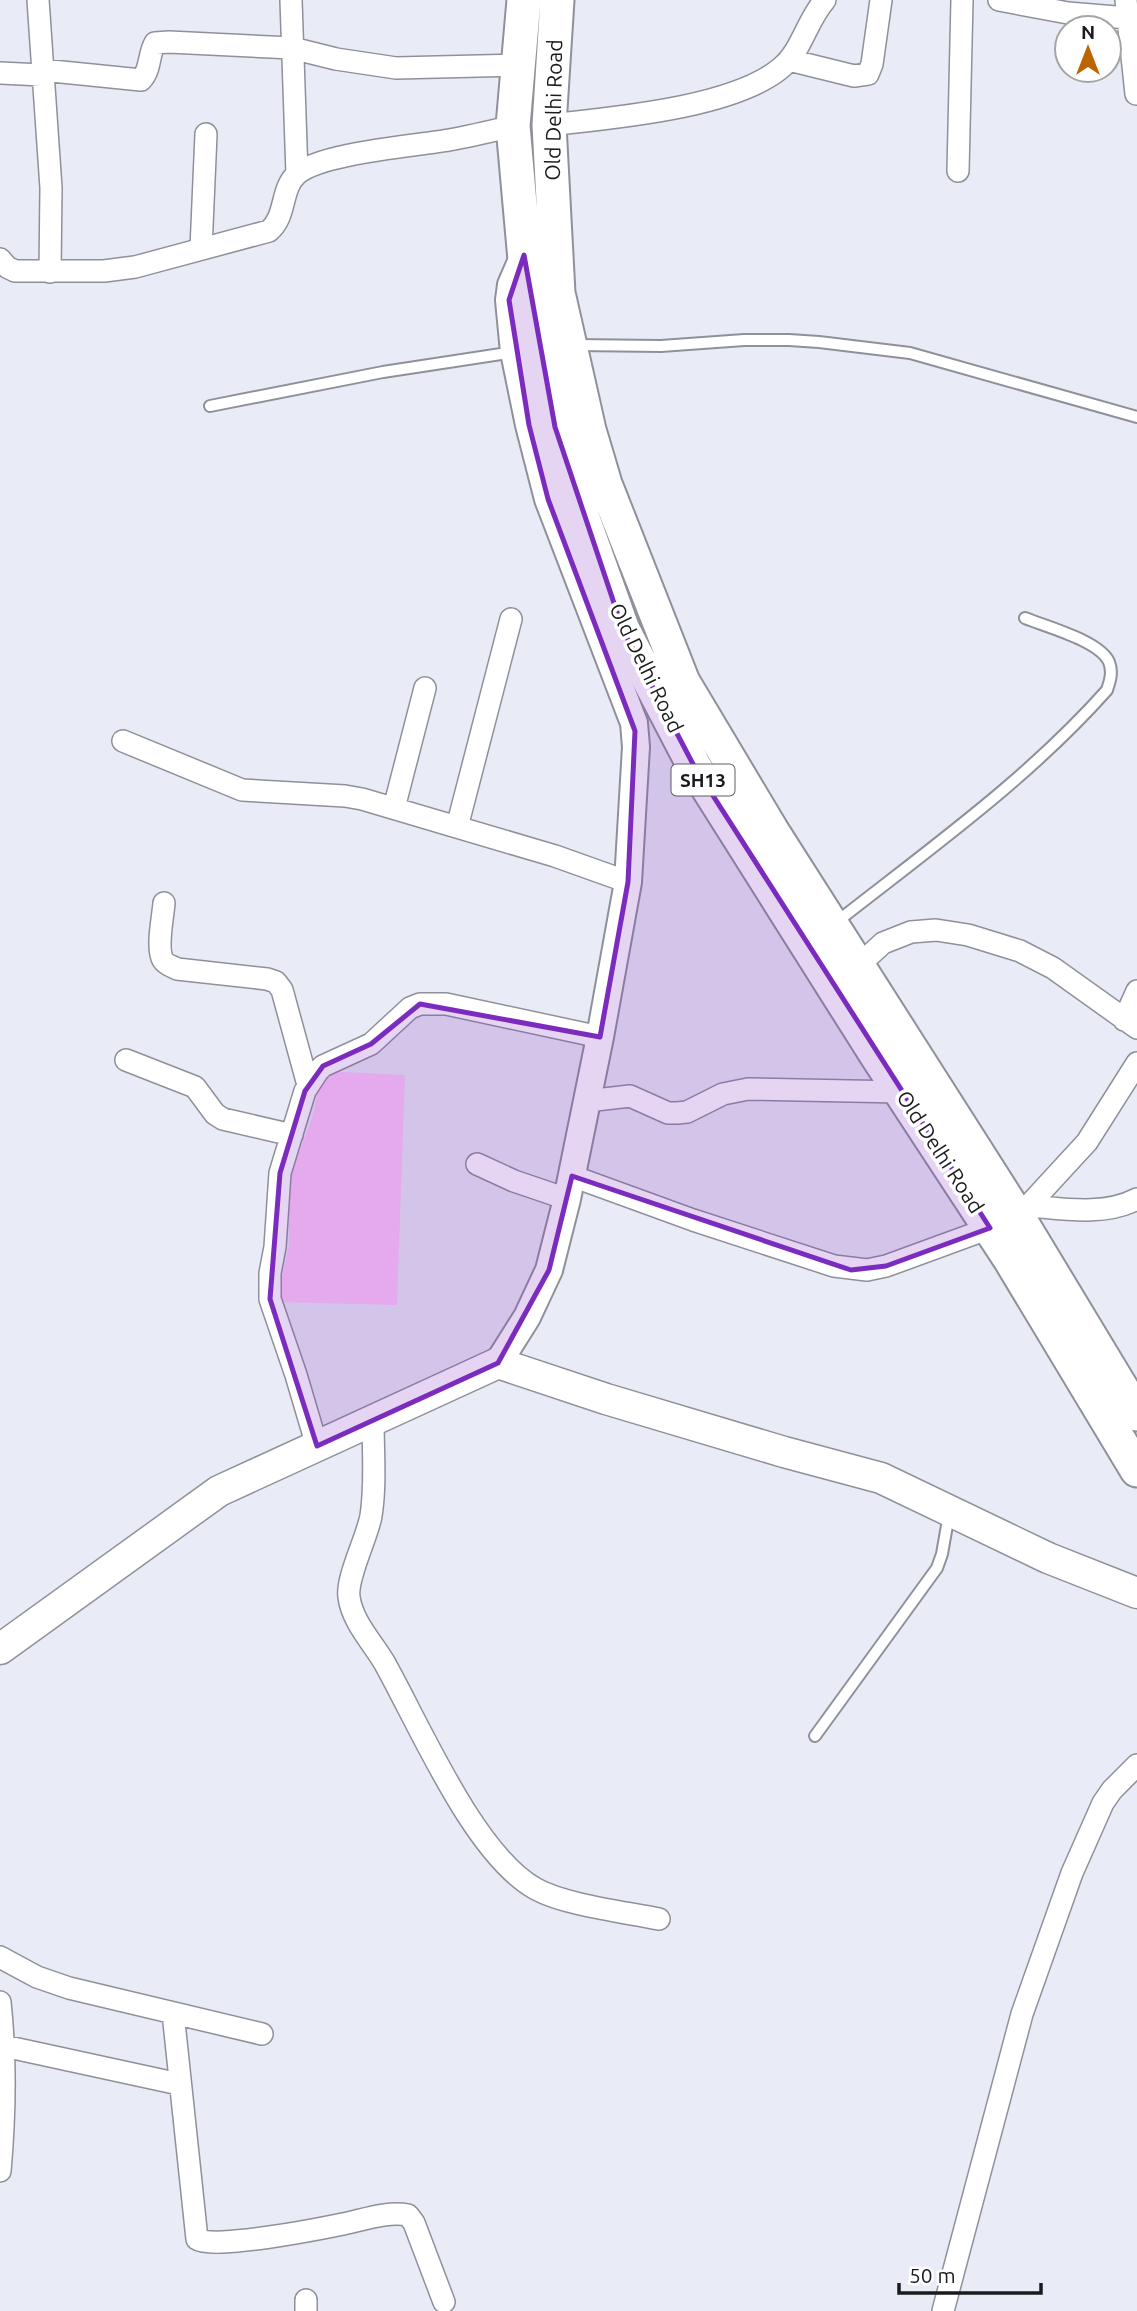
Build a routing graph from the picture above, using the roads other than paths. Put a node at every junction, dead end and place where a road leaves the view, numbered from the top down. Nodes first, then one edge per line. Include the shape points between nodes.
1 (38, 0) edge
2 (291, 0) edge
3 (524, 0) edge
4 (557, 0) edge
5 (825, 0) edge
6 (881, 0) edge
7 (962, 0) edge
8 (999, 0) edge
9 (1127, 9) edge
10 (292, 48) junction
11 (789, 60) junction
12 (518, 65) junction
13 (0, 73) edge
14 (42, 73) junction
15 (1136, 94) edge
16 (549, 125) junction
17 (513, 126) junction
18 (206, 134) dead end
19 (958, 171) dead end
20 (296, 174) junction
21 (201, 249) junction
22 (524, 255) junction
23 (0, 259) edge
24 (50, 272) junction
25 (569, 345) junction
26 (514, 352) junction
27 (210, 406) dead end
28 (1137, 417) edge
29 (1025, 618) dead end
30 (511, 619) dead end
31 (425, 688) dead end
32 (122, 741) dead end
33 (394, 808) junction
34 (457, 827) junction
35 (628, 882) junction
36 (164, 903) dead end
37 (832, 926) junction
38 (858, 966) junction
39 (1137, 991) edge
40 (1131, 1024) edge
41 (600, 1037) junction
42 (126, 1060) dead end
43 (1137, 1063) edge
44 (308, 1084) junction
45 (901, 1092) junction
46 (587, 1101) junction
47 (292, 1135) junction
48 (477, 1164) dead end
49 (569, 1187) junction
50 (1137, 1199) edge
51 (1012, 1217) junction
52 (498, 1363) junction
53 (1137, 1414) edge
54 (373, 1420) junction
55 (317, 1446) junction
56 (1137, 1470) edge
57 (950, 1511) junction
58 (1137, 1593) edge
59 (0, 1649) edge
60 (814, 1736) dead end
61 (1137, 1765) edge
62 (659, 1919) dead end
63 (0, 1957) edge
64 (0, 2002) edge
65 (173, 2013) junction
66 (262, 2034) dead end
67 (4, 2046) junction
68 (179, 2084) junction
69 (0, 2171) edge
70 (444, 2302) dead end
71 (943, 2311) edge

1 - 14 street
2 - 10 street
3 - 12 main road, Old Delhi Road / SH13
4 - 16 main road, Old Delhi Road / SH13
5 - 11 street
6 - 11 street via 868,74 854,76
7 - 19 street
8 - 9 street via 1068,13
9 - 15 street
10 - 12 street via 396,68
10 - 14 street via 155,43 141,80
10 - 20 street
11 - 16 street via 767,77 712,99
12 - 17 main road, Old Delhi Road / SH13
13 - 14 street
14 - 24 street via 51,188
16 - 25 main road, Old Delhi Road / SH13 via 558,293
17 - 20 street via 334,159
17 - 22 main road, Old Delhi Road / SH13
18 - 21 street
20 - 21 street via 281,216 269,231
21 - 24 street via 135,267
22 - 26 street via 509,293
22 - 45 main road, Old Delhi Road / SH13 via 555,427 623,630 694,766
23 - 24 street via 15,271
25 - 28 lane via 789,340 876,348 910,353
25 - 37 main road, Old Delhi Road / SH13 via 605,484 683,682
26 - 27 lane
26 - 35 street via 548,499 634,723
29 - 37 lane via 1096,647 1111,665 1107,690 1019,776
30 - 34 street
31 - 33 street
32 - 33 street via 242,790 345,796
33 - 34 street
34 - 35 street
35 - 41 street
36 - 44 street via 160,950 167,965 276,982
37 - 38 main road, Old Delhi Road / SH13
38 - 40 street via 883,943 911,932 968,935 1020,951 1053,968
38 - 51 main road, Old Delhi Road / SH13
39 - 40 street
41 - 44 street via 446,1004 420,1003 371,1044 323,1066
41 - 46 street
42 - 47 street via 195,1087 223,1119
43 - 51 street via 1087,1142
44 - 47 street
45 - 46 street via 748,1089 723,1094 677,1114 630,1096
45 - 51 main road, Old Delhi Road / SH13
46 - 49 street
47 - 55 street via 280,1173 270,1299
48 - 49 street via 514,1181
49 - 51 street via 851,1270 886,1266
49 - 52 street via 549,1270
50 - 51 street via 1097,1210
51 - 53 main road, Old Delhi Road / SH13
51 - 56 main road, Old Delhi Road / SH13
52 - 54 main road
52 - 57 main road via 881,1478
54 - 55 main road
54 - 62 street via 372,1503 348,1594 356,1618 424,1740 477,1828 522,1879 555,1897
55 - 59 main road via 219,1491
57 - 58 main road via 1048,1558
57 - 60 lane via 937,1568
61 - 71 street via 1103,1803 1063,1898 1022,2014
63 - 65 street via 52,1983
64 - 67 street
65 - 66 street
65 - 68 street
67 - 68 street
67 - 69 street
68 - 70 street via 197,2239 219,2243 408,2215

